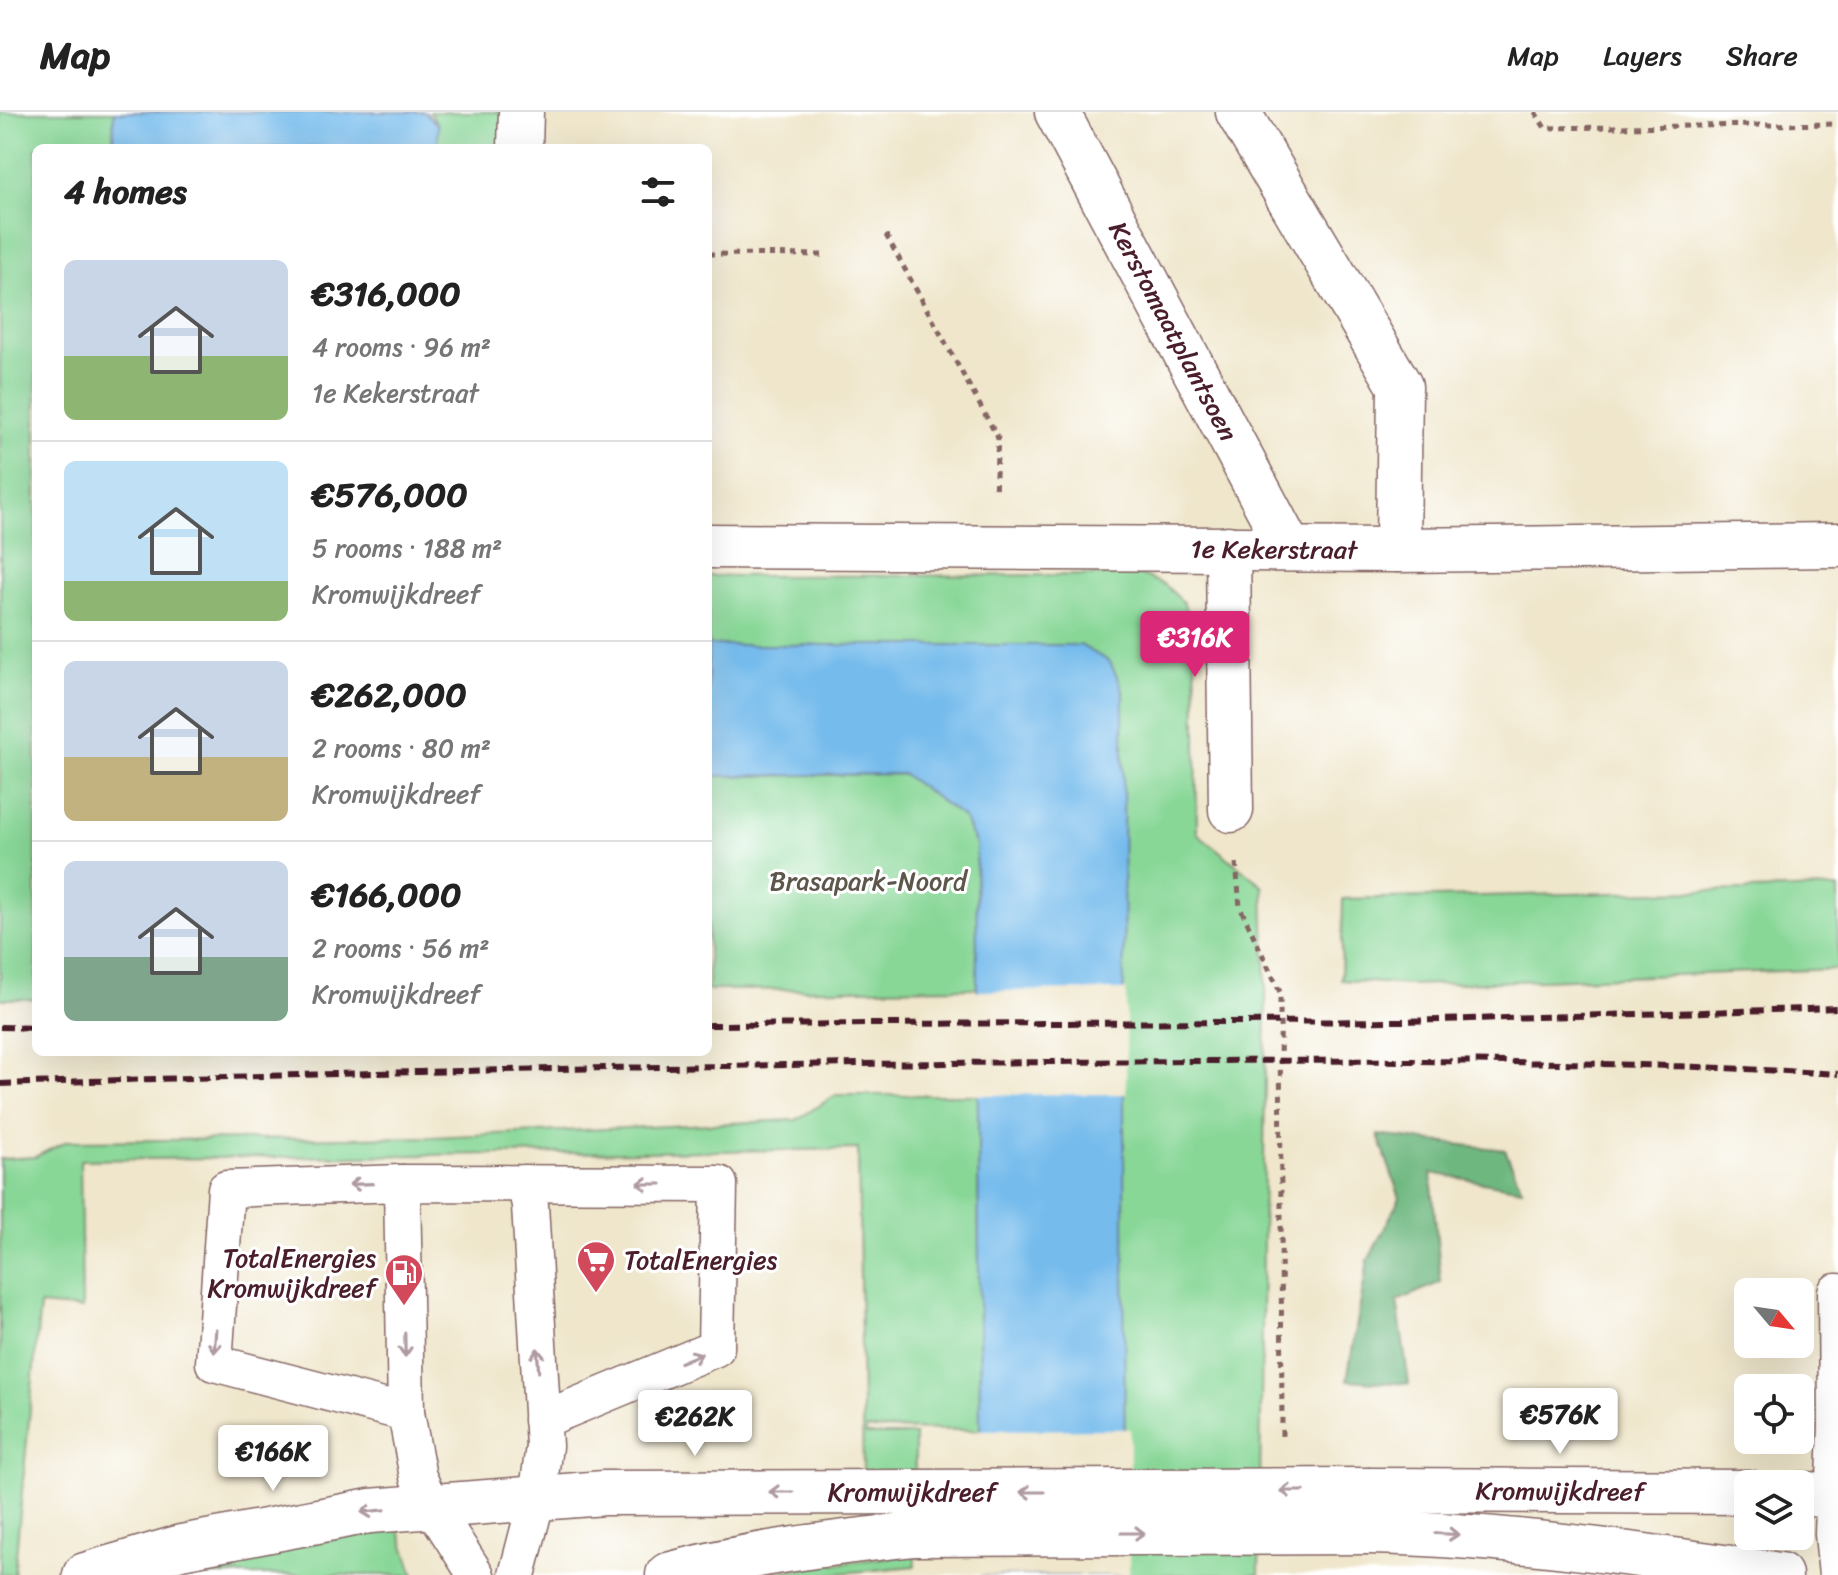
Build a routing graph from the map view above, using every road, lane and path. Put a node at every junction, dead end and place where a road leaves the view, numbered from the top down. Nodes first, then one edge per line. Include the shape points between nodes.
1 (521, 112) edge
2 (1057, 112) edge
3 (1238, 112) edge
4 (1535, 112) edge
5 (1838, 124) edge
6 (520, 144) edge
7 (886, 235) dead end
8 (712, 254) edge
9 (828, 255) dead end
10 (1838, 545) edge
11 (712, 546) edge
12 (992, 546) junction
13 (1228, 548) junction
14 (1289, 548) junction
15 (1398, 550) junction
16 (1231, 810) joint
17 (402, 1183) junction
18 (525, 1183) junction
19 (1838, 1292) edge
20 (406, 1413) junction
21 (542, 1420) junction
22 (1283, 1449) dead end
23 (1734, 1493) edge
24 (1824, 1495) edge
25 (537, 1498) junction
26 (432, 1506) junction
27 (1370, 1511) junction
28 (915, 1513) junction
29 (85, 1575) edge
30 (476, 1575) edge
31 (517, 1575) edge
32 (668, 1575) edge
33 (1780, 1575) edge
34 (1837, 1575) edge

1 - 6 street
2 - 14 street, Kerstomaatplantsoen
3 - 15 street via 1400,386
4 - 5 path via 1545,128
7 - 12 path via 998,438
8 - 9 path
10 - 15 street, 1e Kekerstraat
11 - 12 street, 1e Kekerstraat
12 - 13 street, 1e Kekerstraat
13 - 14 street, 1e Kekerstraat
13 - 16 street
14 - 15 street, 1e Kekerstraat
16 - 22 path via 1240,907 1280,992
17 - 18 lane
17 -> 20 lane
17 -> 20 lane via 226,1189 214,1363
21 -> 18 lane
21 -> 18 lane via 716,1348 719,1184
19 - 24 lane
20 - 26 lane via 418,1477
21 - 25 lane
23 - 27 street, Kromwijkdreef
24 - 34 lane
25 - 26 street, Kromwijkdreef
28 -> 25 street, Kromwijkdreef via 604,1493
25 - 31 lane
26 -> 29 street, Kromwijkdreef via 277,1527
26 - 30 lane
27 - 28 street, Kromwijkdreef, bridge
27 -> 33 street, Kromwijkdreef via 1448,1534 1522,1539
28 - 32 street, Kromwijkdreef

